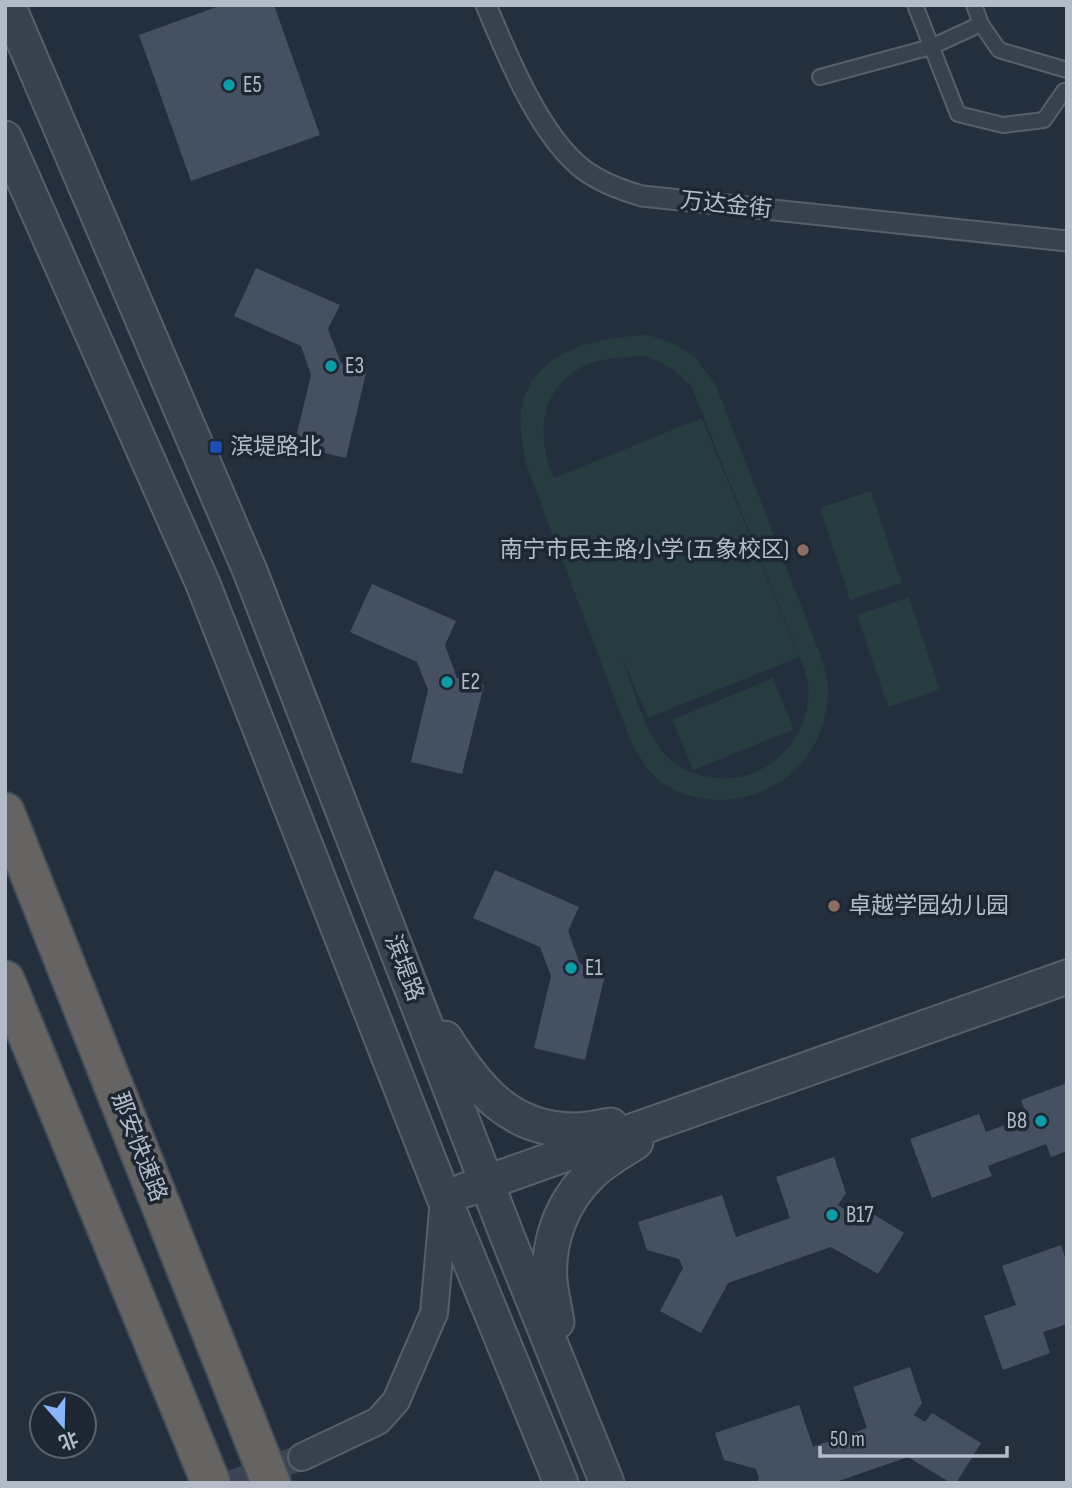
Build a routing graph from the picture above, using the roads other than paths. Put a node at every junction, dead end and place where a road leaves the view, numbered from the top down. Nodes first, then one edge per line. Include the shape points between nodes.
1 (8, 5) edge
2 (486, 5) edge
3 (915, 5) edge
4 (974, 5) edge
5 (981, 24) junction
6 (931, 47) junction
7 (1067, 70) edge
8 (820, 77) dead end
9 (1064, 91) dead end
10 (5, 138) edge
11 (1067, 241) edge
12 (5, 812) edge
13 (1067, 977) edge
14 (5, 980) edge
15 (410, 982) junction
16 (366, 1000) junction
17 (669, 1118) junction
18 (487, 1182) junction
19 (444, 1198) junction
20 (569, 1390) junction
21 (528, 1405) junction
22 (302, 1457) tunnel mouth
23 (211, 1483) edge
24 (271, 1483) edge
25 (561, 1483) edge
26 (607, 1483) edge

1 - 15 street, 滨堤路 via 250,571
2 - 11 street, 万达金街 via 505,51 556,142 583,169 613,187 642,196
3 - 6 lane
4 - 5 lane
5 - 6 lane
5 - 7 lane via 999,50
6 - 8 lane
6 - 9 lane via 958,114 1003,125 1044,120
10 - 16 street, 滨堤路 via 176,521
12 - 24 highway, 那安快速路
13 - 17 street
14 - 23 highway
15 - 16 street
15 - 17 street via 465,1069 489,1097 514,1116 540,1126 574,1130
15 - 18 street, 滨堤路
16 - 19 street, 滨堤路
17 - 18 street
17 - 20 street via 594,1171 574,1192 559,1219 550,1279
18 - 19 street
18 - 20 street, 滨堤路
19 - 21 street, 滨堤路
19 - 22 street via 434,1313 396,1401 378,1421
20 - 21 street
20 - 26 street, 滨堤路
21 - 25 street, 滨堤路

